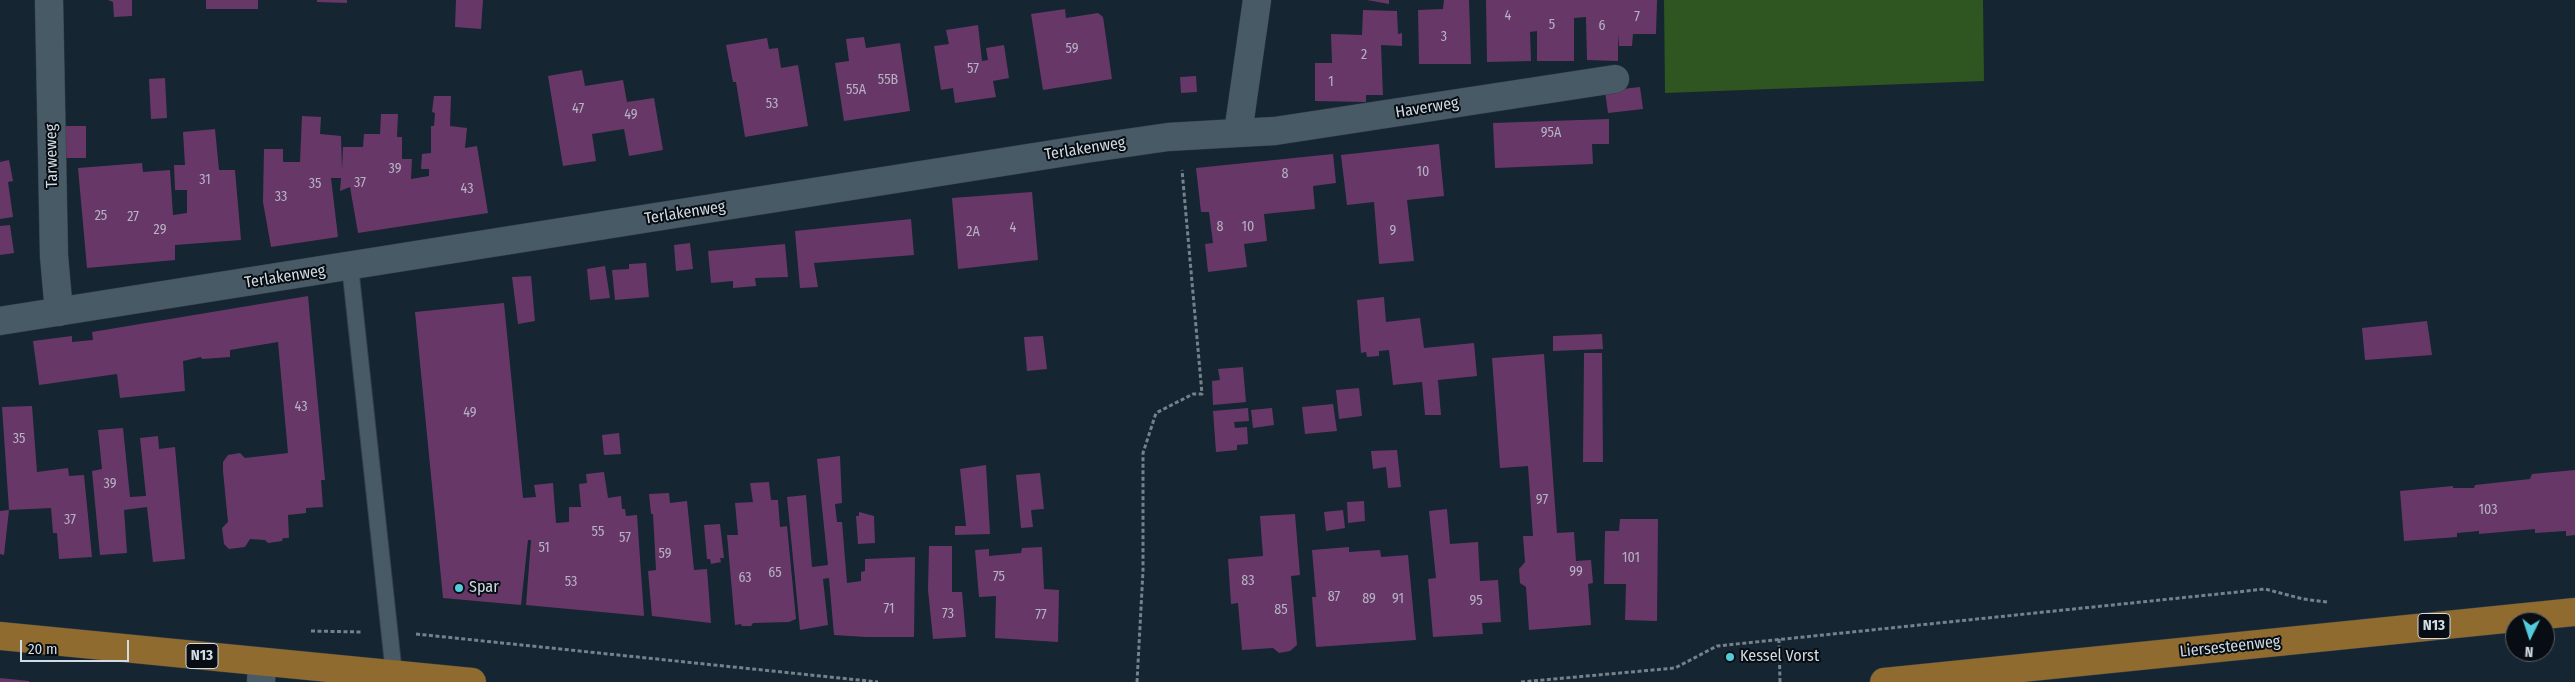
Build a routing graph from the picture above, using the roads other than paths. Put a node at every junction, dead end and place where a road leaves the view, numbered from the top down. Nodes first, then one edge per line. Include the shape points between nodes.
1 (48, 0) edge
2 (1257, 0) edge
3 (1615, 79) dead end
4 (1238, 133) junction
5 (350, 266) junction
6 (60, 312) junction
7 (0, 321) edge
8 (2575, 612) edge
9 (0, 636) edge
10 (261, 672) edge
11 (394, 674) junction
12 (472, 682) edge
13 (1884, 682) edge

1 - 6 street, Tarweweg via 54,256
2 - 4 street
3 - 4 street, Haverweg via 1311,126
4 - 5 street, Terlakenweg via 1179,136 1085,149
5 - 6 street, Terlakenweg
5 - 11 lane
6 - 7 street, Terlakenweg
8 - 13 main road, Liersesteenweg / N13
9 - 10 main road, N13
10 - 11 main road, N13
11 - 12 main road, N13

